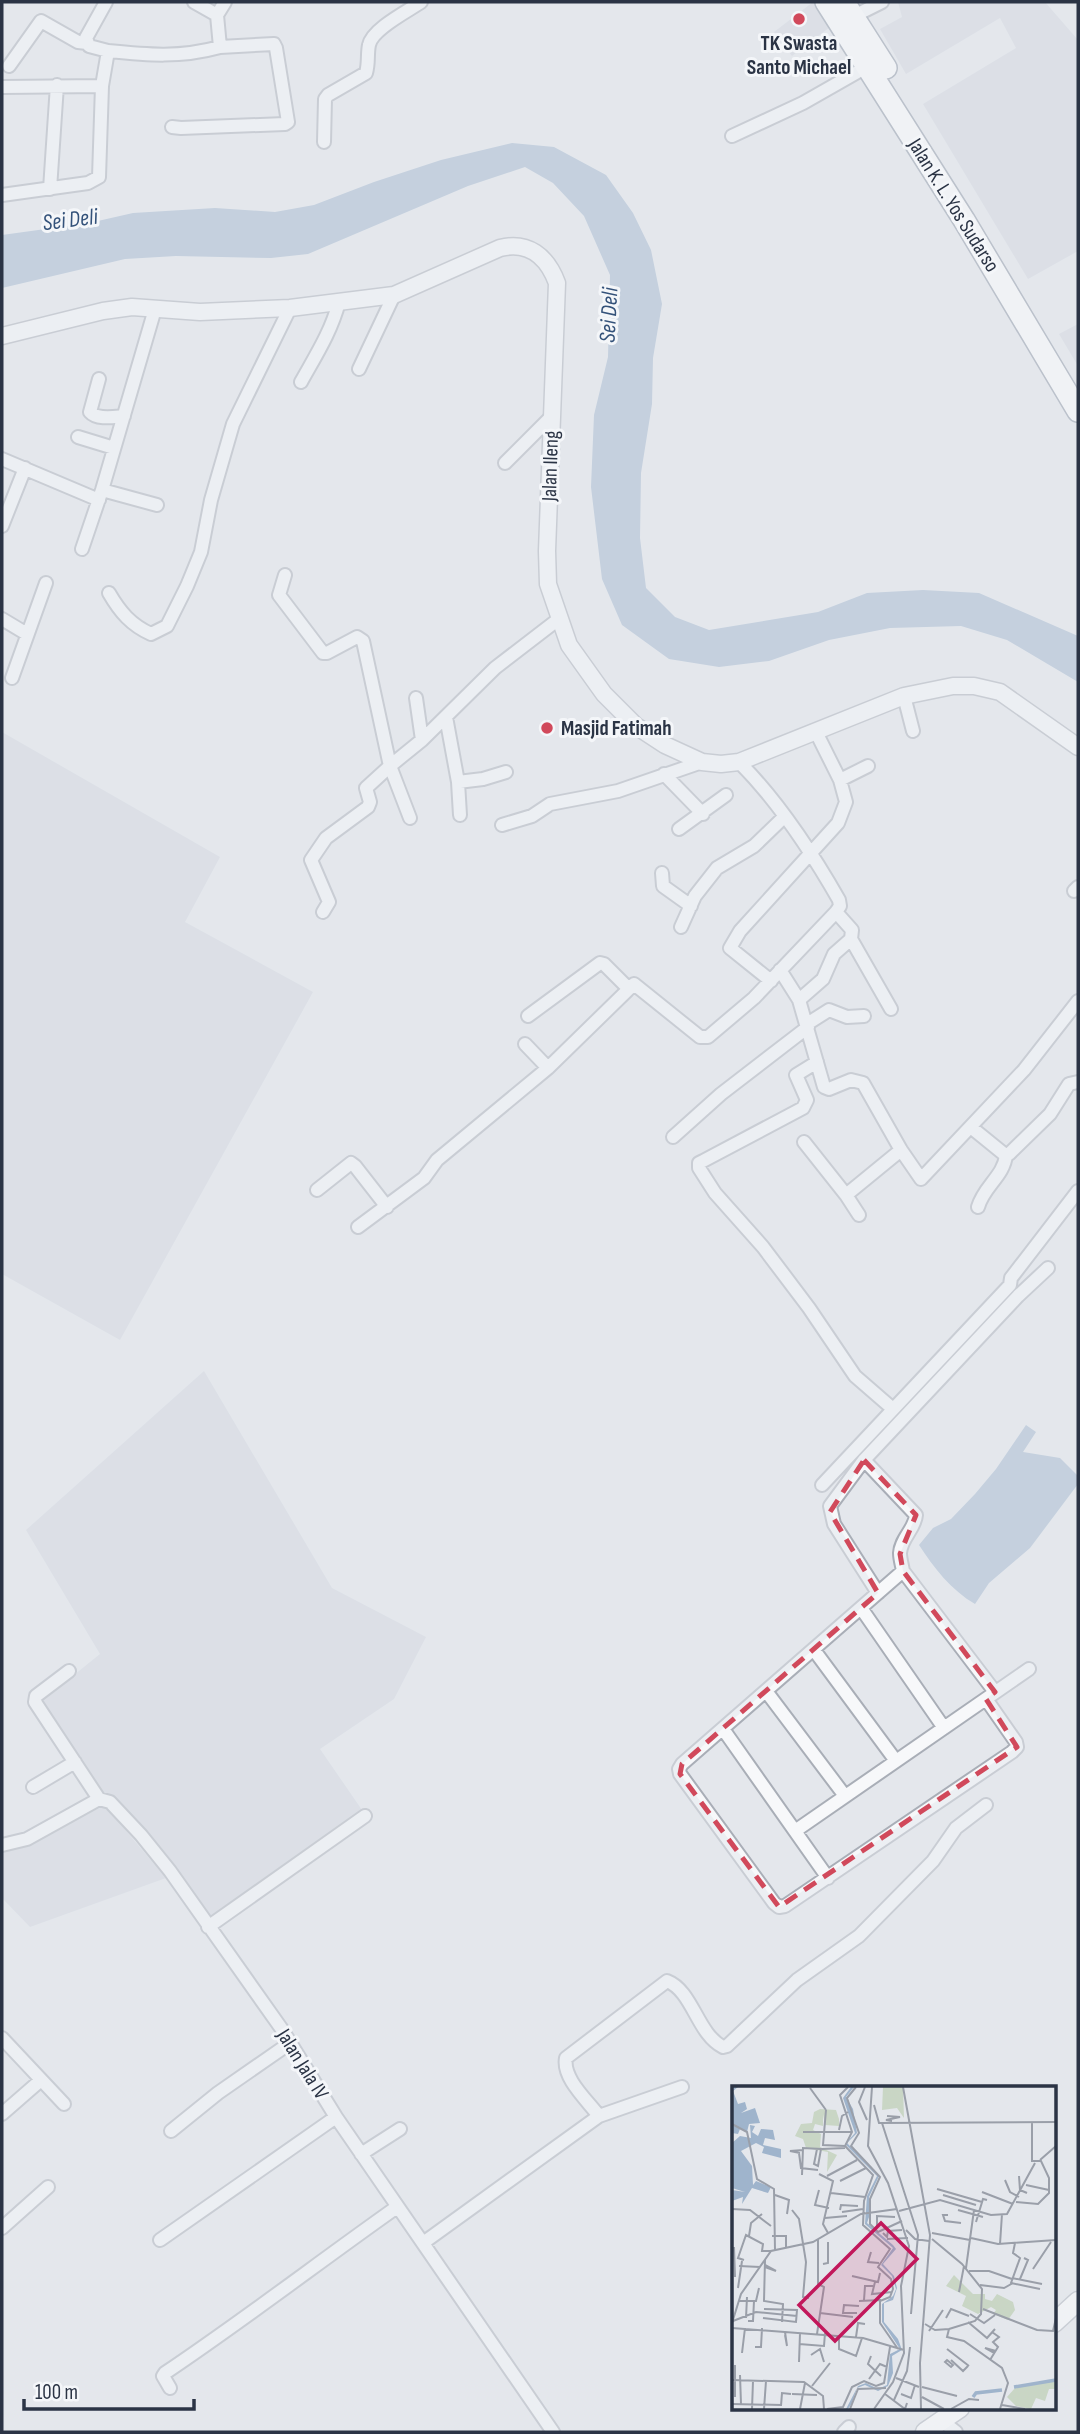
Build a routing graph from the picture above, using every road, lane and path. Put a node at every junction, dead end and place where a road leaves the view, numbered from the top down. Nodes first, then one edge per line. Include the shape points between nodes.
1 (106, 2) edge
2 (194, 2) edge
3 (225, 2) edge
4 (421, 2) edge
5 (826, 2) edge
6 (882, 2) edge
7 (849, 9) edge
8 (217, 15) junction
9 (87, 43) junction
10 (220, 47) junction
11 (108, 51) junction
12 (9, 66) dead end
13 (869, 66) junction
14 (57, 85) junction
15 (102, 86) junction
16 (2, 87) edge
17 (172, 127) dead end
18 (732, 136) dead end
19 (324, 142) dead end
20 (50, 189) junction
21 (2, 195) edge
22 (394, 295) junction
23 (339, 302) junction
24 (290, 308) junction
25 (155, 309) junction
26 (2, 336) edge
27 (359, 369) dead end
28 (99, 379) dead end
29 (301, 382) dead end
30 (1078, 386) edge
31 (1078, 411) edge
32 (124, 416) junction
33 (552, 416) junction
34 (78, 437) dead end
35 (114, 448) junction
36 (2, 459) edge
37 (505, 463) dead end
38 (24, 468) junction
39 (101, 495) junction
40 (157, 505) dead end
41 (2, 526) edge
42 (82, 549) dead end
43 (285, 575) dead end
44 (46, 583) dead end
45 (108, 593) dead end
46 (560, 618) junction
47 (2, 619) edge
48 (27, 634) junction
49 (12, 678) dead end
50 (904, 696) junction
51 (416, 698) dead end
52 (446, 717) junction
53 (913, 731) dead end
54 (816, 732) junction
55 (422, 740) junction
56 (1078, 747) edge
57 (702, 762) junction
58 (739, 762) junction
59 (390, 766) junction
60 (867, 766) dead end
61 (506, 772) dead end
62 (664, 774) junction
63 (840, 780) junction
64 (458, 782) junction
65 (726, 795) dead end
66 (702, 814) junction
67 (460, 815) dead end
68 (784, 817) junction
69 (410, 818) dead end
70 (502, 825) dead end
71 (679, 829) dead end
72 (812, 852) junction
73 (662, 873) dead end
74 (691, 906) junction
75 (323, 912) dead end
76 (836, 912) junction
77 (681, 926) dead end
78 (851, 939) junction
79 (780, 970) junction
80 (771, 981) junction
81 (629, 989) junction
82 (799, 1000) junction
83 (1078, 1001) edge
84 (891, 1009) dead end
85 (528, 1016) dead end
86 (864, 1016) dead end
87 (807, 1026) junction
88 (525, 1044) dead end
89 (817, 1062) junction
90 (548, 1068) junction
91 (1078, 1082) edge
92 (972, 1128) junction
93 (673, 1137) dead end
94 (804, 1142) dead end
95 (901, 1150) junction
96 (1006, 1155) junction
97 (317, 1190) dead end
98 (1078, 1191) edge
99 (846, 1195) junction
100 (387, 1207) junction
101 (978, 1207) dead end
102 (859, 1215) dead end
103 (358, 1227) dead end
104 (1048, 1268) dead end
105 (1014, 1290) junction
106 (893, 1409) junction
107 (864, 1460) junction
108 (822, 1485) dead end
109 (903, 1571) junction
110 (878, 1593) junction
111 (861, 1608) junction
112 (814, 1650) junction
113 (1030, 1669) dead end
114 (69, 1671) dead end
115 (766, 1691) junction
116 (991, 1695) junction
117 (944, 1728) junction
118 (723, 1729) junction
119 (895, 1761) junction
120 (75, 1762) junction
121 (33, 1787) dead end
122 (845, 1796) junction
123 (99, 1799) junction
124 (986, 1805) dead end
125 (365, 1816) dead end
126 (795, 1831) junction
127 (2, 1845) edge
128 (828, 1878) junction
129 (208, 1927) junction
130 (2, 2038) edge
131 (290, 2043) junction
132 (41, 2080) junction
133 (682, 2087) dead end
134 (64, 2104) dead end
135 (2, 2114) edge
136 (599, 2116) junction
137 (335, 2117) junction
138 (400, 2129) dead end
139 (171, 2131) dead end
140 (361, 2154) junction
141 (48, 2187) dead end
142 (397, 2207) junction
143 (2, 2228) edge
144 (160, 2240) dead end
145 (422, 2244) junction
146 (1076, 2306) edge
147 (1056, 2317) edge
148 (170, 2388) dead end
149 (959, 2410) edge
150 (949, 2427) edge
151 (554, 2432) edge
152 (925, 2432) edge

1 - 9 street
2 - 8 street
3 - 8 street
4 - 19 street via 376,32 366,73 325,99
5 - 13 highway, Jalan K. L. Yos Sudarso
6 - 7 street
7 - 30 highway, Jalan K. L. Yos Sudarso
8 - 10 street
9 - 11 street
9 - 12 street via 41,21
10 - 11 street via 165,56
10 - 17 street via 274,44 288,122
11 - 15 street
13 - 18 street
13 - 31 highway, Jalan K. L. Yos Sudarso
14 - 15 street
14 - 16 street
14 - 20 street
15 - 20 street via 99,177
20 - 21 street
22 - 23 street, Jalan Ileng
22 - 27 street
22 - 33 street, Jalan Ileng via 500,248 515,244 540,256 557,283
23 - 24 street, Jalan Ileng
23 - 29 street via 322,348
24 - 25 street, Jalan Ileng
24 - 45 street via 233,424 201,552 167,626 151,634 137,627
25 - 26 street, Jalan Ileng via 103,311
25 - 32 street
28 - 32 street via 92,415
32 - 35 street
33 - 37 street
33 - 46 street, Jalan Ileng via 548,584
34 - 35 street
35 - 39 street
36 - 38 street
38 - 39 street
38 - 41 street
39 - 40 street
39 - 42 street
43 - 59 street via 279,595 323,653 357,637 363,640
44 - 48 street
46 - 52 street via 495,668
46 - 57 street, Jalan Ileng via 569,645 604,694 636,726
47 - 48 street
48 - 49 street
50 - 53 street
50 - 54 street, Jalan Ileng
50 - 56 street, Jalan Ileng via 953,686 1000,692
51 - 55 street
52 - 55 street
52 - 64 street
54 - 58 street, Jalan Ileng
54 - 63 street
55 - 59 street
57 - 58 street, Jalan Ileng
57 - 62 street
58 - 68 street
59 - 69 street
59 - 75 street via 366,788 368,807 326,838 311,860 329,902
60 - 63 street
61 - 64 street
62 - 66 street
62 - 70 street via 598,797 550,804 532,816
63 - 72 street via 844,813
64 - 67 street
65 - 66 street
66 - 71 street
68 - 72 street
68 - 74 street via 754,846 717,868
72 - 76 street via 839,900
72 - 80 street via 730,948
73 - 74 street via 663,886
74 - 77 street
76 - 78 street via 852,930
76 - 79 street
78 - 82 street via 834,954 823,979
78 - 84 street
79 - 80 street
79 - 82 street
80 - 81 street via 705,1038 634,984
81 - 85 street via 600,963
81 - 90 street
82 - 87 street
83 - 92 street
86 - 87 street via 847,1017 829,1010
87 - 89 street
87 - 93 street
88 - 90 street
89 - 95 street via 826,1089 851,1080 863,1083
89 - 106 street via 796,1075 807,1100 803,1108 702,1161 699,1168 802,1298 855,1376
90 - 100 street
91 - 96 street via 1069,1084 1050,1114
92 - 95 street via 921,1179
92 - 96 street
94 - 99 street
95 - 99 street
96 - 101 street via 1005,1166 982,1193
97 - 100 street via 351,1163
98 - 105 street via 1011,1278
99 - 102 street
100 - 103 street
104 - 105 street
105 - 106 street
105 - 107 street
106 - 108 street
107 - 109 street via 916,1515 902,1543
107 - 110 street via 830,1512
109 - 110 street
109 - 116 street
110 - 111 street
111 - 112 street
111 - 117 street
112 - 115 street
112 - 119 street
113 - 116 street
114 - 120 street, Jalan Jala IV via 34,1699
115 - 118 street
115 - 122 street
116 - 117 street
116 - 128 street via 1017,1747
117 - 119 street
118 - 126 street
118 - 128 street via 682,1764 680,1774 779,1907
119 - 122 street
120 - 121 street
120 - 123 street, Jalan Jala IV
122 - 126 street
123 - 127 street via 27,1839
123 - 129 street, Jalan Jala IV via 110,1802 156,1852
124 - 136 street via 956,1828 933,1861 859,1937 797,1980 727,2046 712,2041 679,1989 667,1981 566,2058 568,2074
125 - 129 street
126 - 128 street
129 - 131 street, Jalan Jala IV
130 - 132 street
131 - 137 street, Jalan Jala IV
131 - 139 street
132 - 134 street
132 - 135 street
133 - 136 street
136 - 145 street
137 - 140 street, Jalan Jala IV
137 - 144 street
138 - 140 street
140 - 142 street, Jalan Jala IV
141 - 143 street
142 - 145 street, Jalan Jala IV
142 - 148 street via 165,2373
145 - 151 street, Jalan Jala IV
146 - 147 main road
149 - 150 main road
150 - 152 main road

